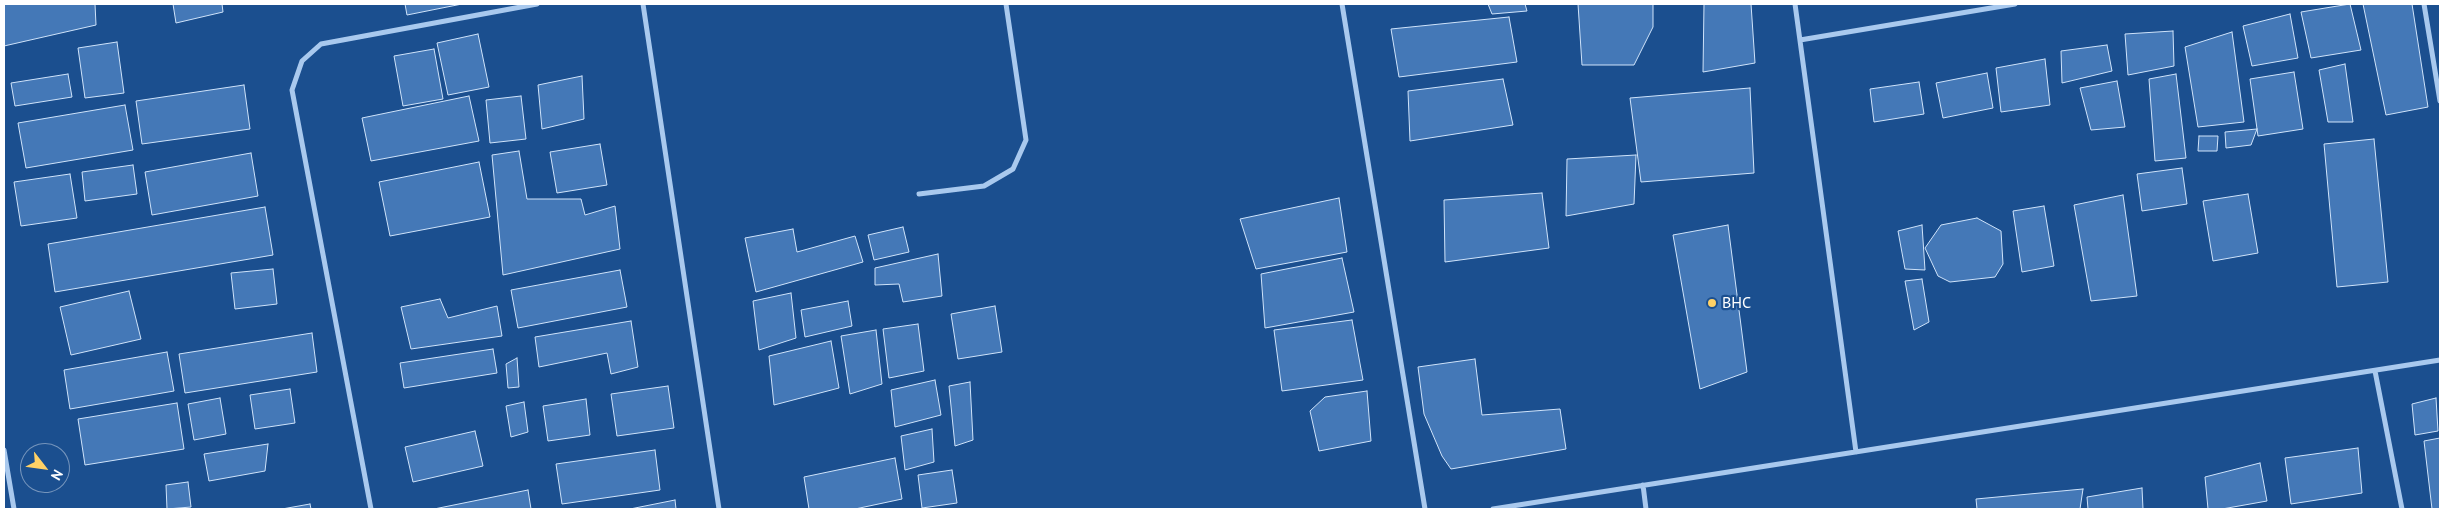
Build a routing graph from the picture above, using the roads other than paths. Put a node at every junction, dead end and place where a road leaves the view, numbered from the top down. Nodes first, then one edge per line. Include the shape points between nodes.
1 (537, 4) edge
2 (642, 4) edge
3 (1006, 4) edge
4 (1342, 4) edge
5 (1795, 4) edge
6 (2014, 4) edge
7 (2424, 4) edge
8 (1800, 40) junction
9 (2440, 101) edge
10 (919, 194) dead end
11 (2440, 360) edge
12 (2375, 371) junction
13 (4, 450) edge
14 (1856, 452) junction
15 (1642, 485) junction
16 (14, 509) edge
17 (371, 509) edge
18 (719, 509) edge
19 (1425, 509) edge
20 (1493, 509) edge
21 (1646, 509) edge
22 (2402, 509) edge

1 - 17 street via 322,44 302,61 292,90
2 - 18 street
3 - 10 street via 1026,140 1013,169 984,186
4 - 19 street
5 - 8 street
6 - 8 street
7 - 9 street
8 - 14 street
11 - 12 street
12 - 14 street
12 - 22 street
13 - 16 street
14 - 15 street
15 - 20 street
15 - 21 street

